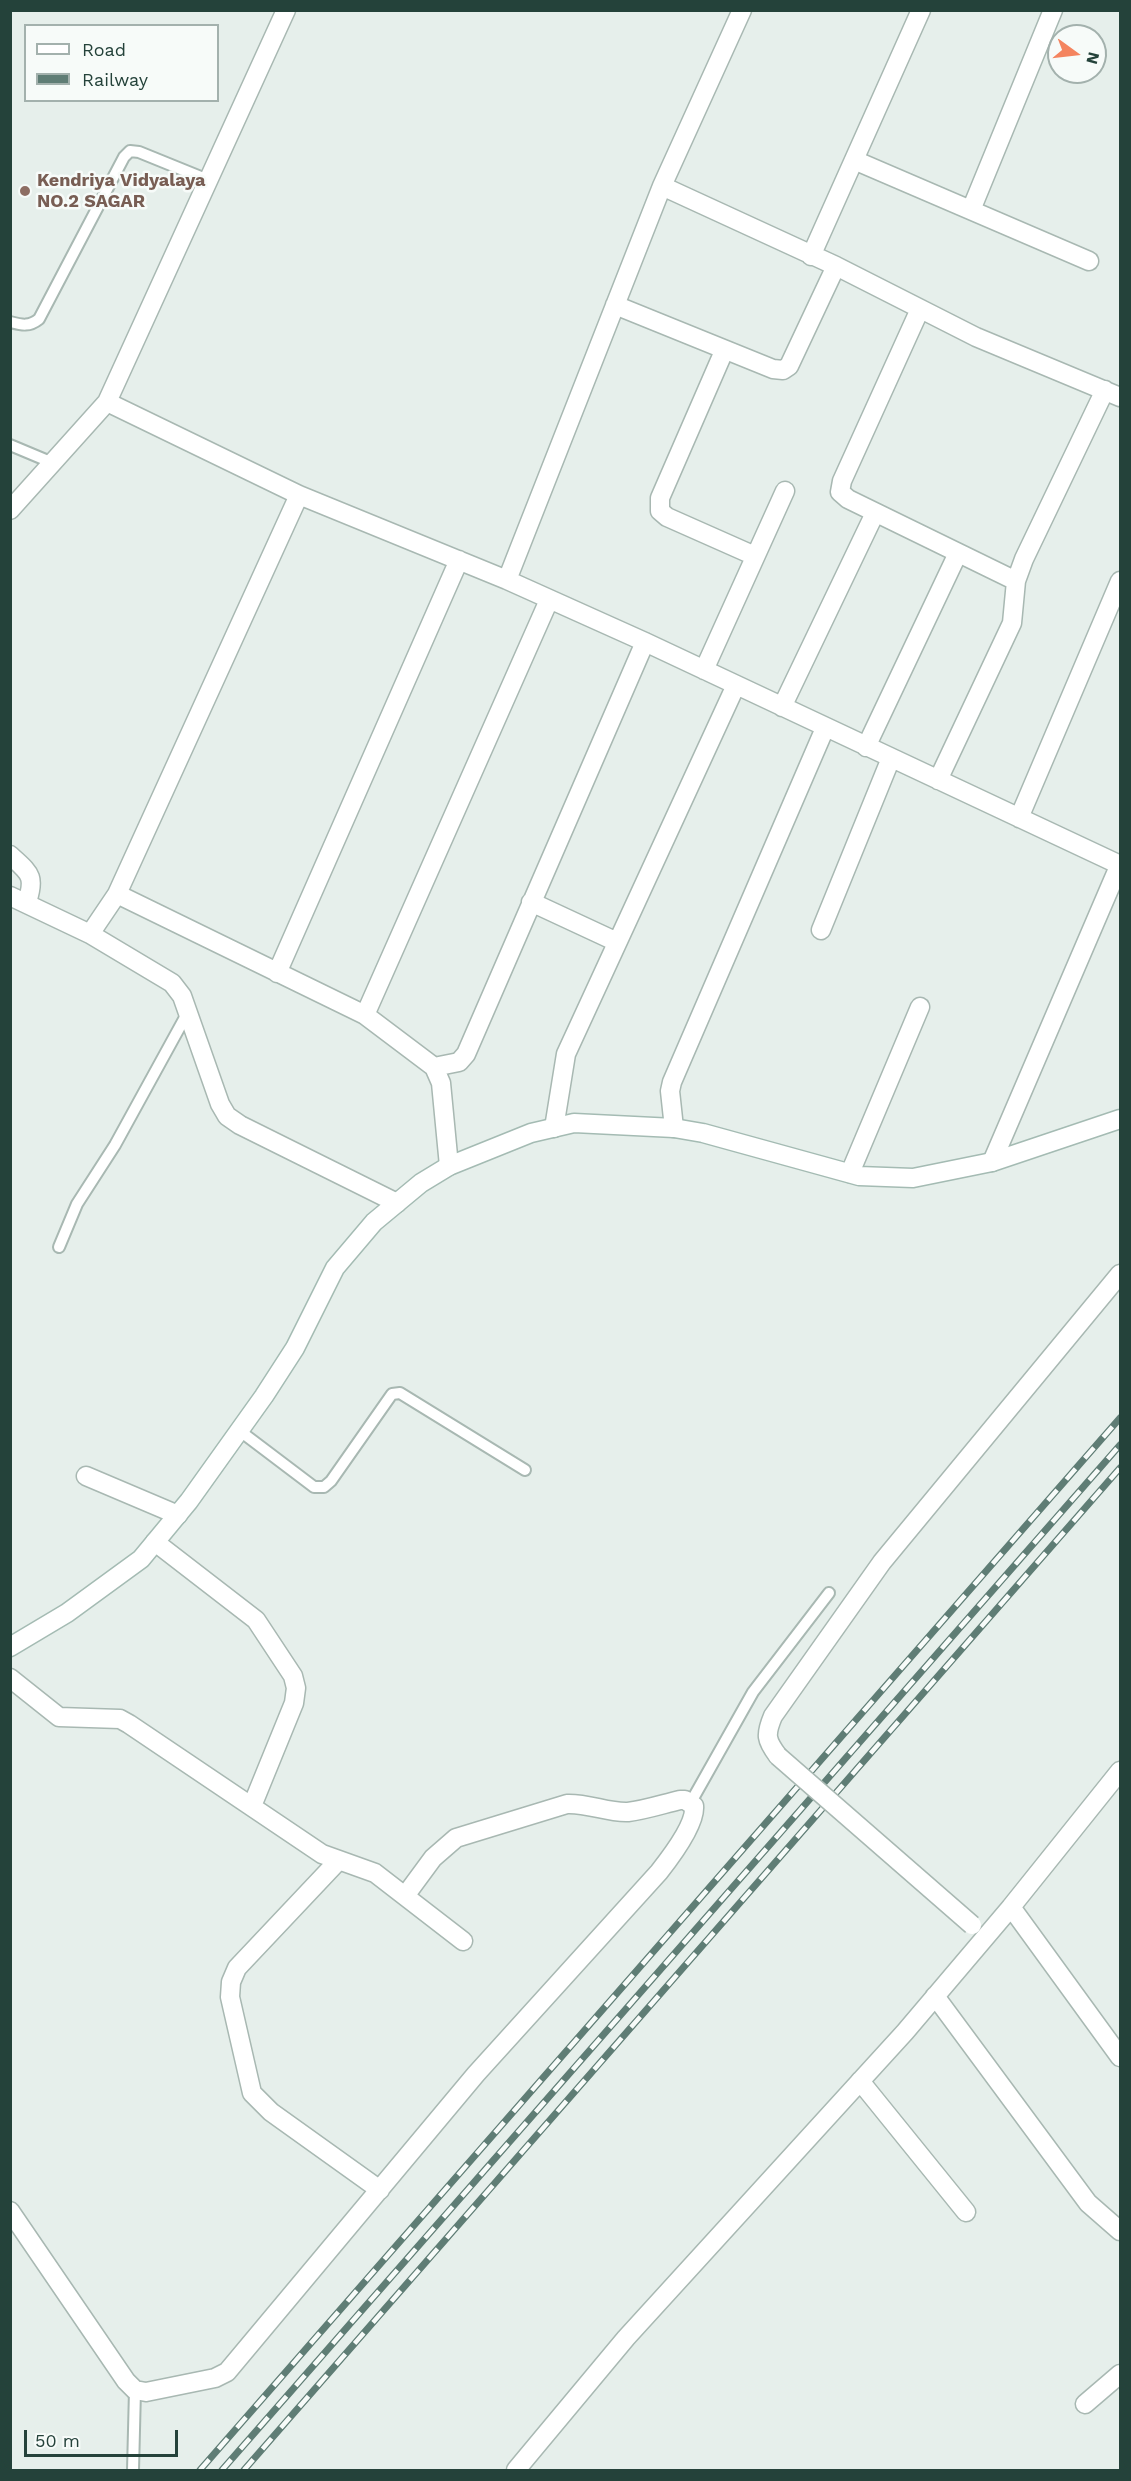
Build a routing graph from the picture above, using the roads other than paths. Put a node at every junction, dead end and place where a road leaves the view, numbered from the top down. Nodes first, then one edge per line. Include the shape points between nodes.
1 (286, 10) edge
2 (742, 10) edge
3 (921, 10) edge
4 (1053, 10) edge
5 (854, 160) junction
6 (208, 180) junction
7 (662, 186) junction
8 (971, 210) junction
9 (811, 256) junction
10 (1089, 261) dead end
11 (836, 266) junction
12 (615, 305) junction
13 (920, 309) junction
14 (10, 322) edge
15 (724, 351) junction
16 (1113, 394) edge
17 (107, 402) junction
18 (10, 446) edge
19 (53, 464) junction
20 (785, 491) dead end
21 (299, 495) junction
22 (10, 510) edge
23 (875, 513) junction
24 (958, 553) junction
25 (755, 556) junction
26 (459, 560) junction
27 (507, 580) junction
28 (1016, 581) junction
29 (1120, 581) edge
30 (549, 600) junction
31 (645, 642) junction
32 (704, 670) junction
33 (736, 685) junction
34 (782, 707) junction
35 (825, 728) junction
36 (866, 747) junction
37 (891, 758) junction
38 (938, 780) junction
39 (1019, 818) junction
40 (10, 855) edge
41 (1120, 864) edge
42 (117, 894) junction
43 (19, 898) edge
44 (531, 902) junction
45 (821, 930) dead end
46 (90, 934) junction
47 (617, 942) junction
48 (277, 973) junction
49 (920, 1007) dead end
50 (188, 1012) junction
51 (365, 1015) junction
52 (434, 1067) junction
53 (1119, 1118) edge
54 (554, 1128) junction
55 (674, 1128) junction
56 (992, 1162) junction
57 (449, 1166) junction
58 (850, 1173) junction
59 (397, 1203) junction
60 (59, 1247) dead end
61 (1120, 1274) edge
62 (240, 1431) junction
63 (525, 1470) dead end
64 (86, 1476) dead end
65 (178, 1515) junction
66 (155, 1542) junction
67 (829, 1593) dead end
68 (10, 1647) edge
69 (10, 1678) edge
70 (1119, 1777) edge
71 (691, 1802) junction
72 (252, 1806) junction
73 (338, 1861) junction
74 (405, 1896) junction
75 (1011, 1907) junction
76 (979, 1930) junction
77 (463, 1941) dead end
78 (935, 1996) junction
79 (1120, 2057) edge
80 (860, 2081) junction
81 (380, 2190) junction
82 (10, 2211) edge
83 (966, 2212) dead end
84 (1120, 2231) edge
85 (1120, 2374) edge
86 (135, 2390) junction
87 (1085, 2404) dead end
88 (133, 2470) edge
89 (516, 2470) edge

1 - 6 street
2 - 7 street
3 - 5 street
4 - 8 street
5 - 8 street
5 - 9 street
6 - 14 lane via 139,152 130,152 39,319 33,325
6 - 17 street
7 - 9 street
7 - 12 street
8 - 10 street
9 - 11 street
11 - 13 street
11 - 15 street via 789,366 773,369
12 - 15 street
12 - 27 street
13 - 16 street via 976,337
13 - 23 street via 842,481 840,492
15 - 25 street via 660,498 660,511
16 - 28 street
17 - 19 street
17 - 21 street
18 - 19 lane
19 - 22 street
20 - 25 street
21 - 26 street
21 - 42 street
23 - 24 street
23 - 34 street
24 - 28 street
24 - 36 street
25 - 32 street
26 - 27 street
26 - 48 street
27 - 30 street
28 - 38 street via 1012,623
29 - 39 street
30 - 31 street
30 - 51 street
31 - 32 street
31 - 44 street
32 - 33 street
33 - 34 street
33 - 47 street
34 - 35 street
35 - 36 street
35 - 55 street via 672,1082
36 - 37 street
37 - 38 street
37 - 45 street
38 - 39 street
39 - 41 street
40 - 43 street via 28,872 33,885
41 - 56 street
42 - 46 street
42 - 48 street
43 - 46 street
44 - 47 street
44 - 52 street via 465,1054 459,1062
46 - 50 street via 163,976 182,996
47 - 54 street via 567,1054
48 - 51 street
49 - 58 street
50 - 59 street via 227,1116
50 - 60 lane via 77,1204
51 - 52 street
52 - 57 street via 441,1083
53 - 56 street
54 - 55 street via 574,1123
54 - 57 street via 531,1133
55 - 58 street
56 - 58 street via 913,1178
57 - 59 street
59 - 62 street via 374,1222 335,1268 295,1348
61 - 76 street, bridge via 890,1552 773,1716 767,1731 769,1744 778,1756
62 - 63 lane via 314,1486 324,1486 392,1394 400,1393
62 - 65 street
64 - 65 street
65 - 66 street
66 - 68 street via 141,1559 68,1612
66 - 72 street via 256,1620 293,1676 294,1703
67 - 71 lane via 753,1692
69 - 72 street via 60,1717 120,1719
70 - 75 street
71 - 74 street via 680,1800 628,1812 567,1804 456,1838 433,1858
71 - 81 street via 692,1819 659,1872 476,2074
72 - 73 street
73 - 74 street via 375,1873
73 - 81 street via 237,1968 230,1997 252,2093 272,2112
74 - 77 street
75 - 76 street
75 - 79 street
76 - 78 street
78 - 80 street
78 - 84 street via 1088,2203
80 - 83 street
80 - 89 street via 626,2338
81 - 86 street via 227,2372 146,2392
82 - 86 street
85 - 87 street
86 - 88 lane

